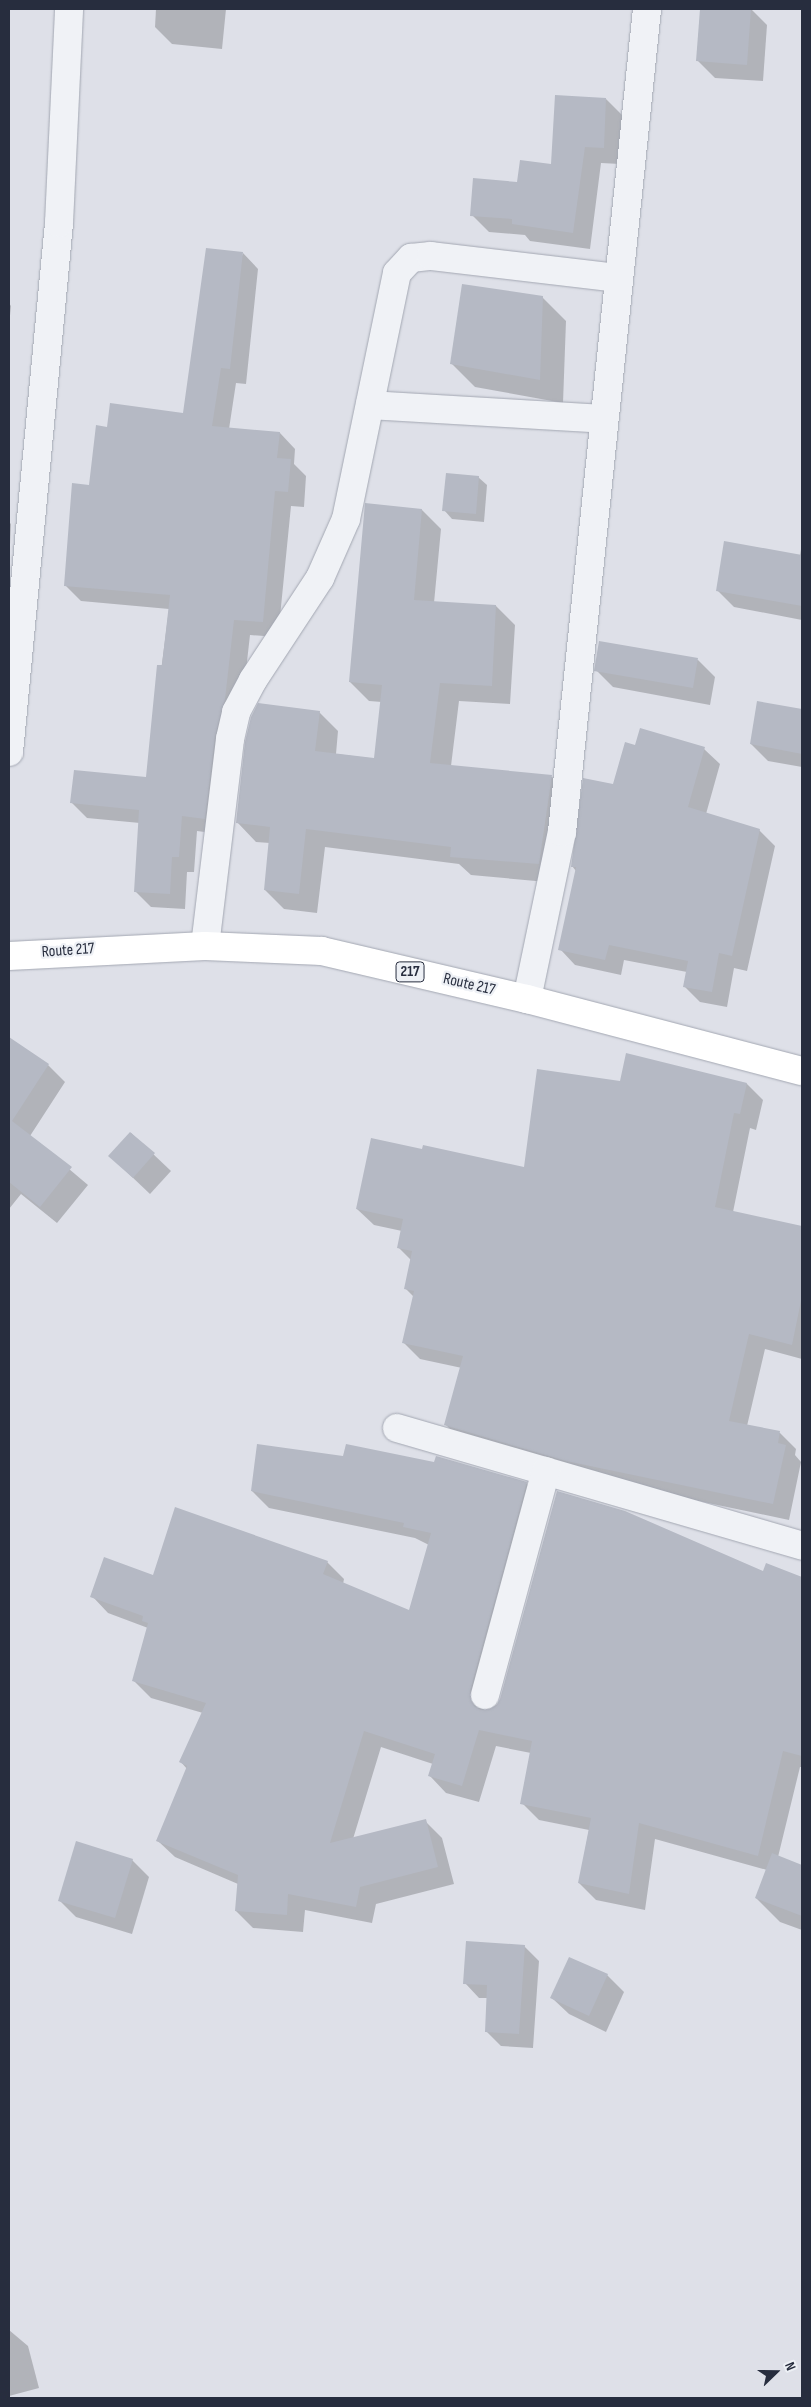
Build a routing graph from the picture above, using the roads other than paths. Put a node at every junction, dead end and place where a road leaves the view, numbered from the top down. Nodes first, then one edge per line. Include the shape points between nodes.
1 (69, 9) edge
2 (647, 9) edge
3 (618, 278) junction
4 (370, 404) junction
5 (604, 419) junction
6 (9, 752) edge
7 (205, 946) junction
8 (9, 956) edge
9 (527, 999) junction
10 (802, 1071) edge
11 (397, 1428) dead end
12 (546, 1471) junction
13 (802, 1546) edge
14 (484, 1695) dead end

1 - 6 street via 59,223
2 - 3 street
3 - 4 street via 431,256 411,258 397,273
3 - 5 street
4 - 5 street
4 - 7 street via 346,519 320,578 253,680 236,712
5 - 9 street via 562,832
7 - 8 main road, Route 217 / 217
7 - 9 main road, Route 217 / 217 via 322,951
9 - 10 main road, Route 217 / 217
11 - 12 street
12 - 13 street
12 - 14 street

